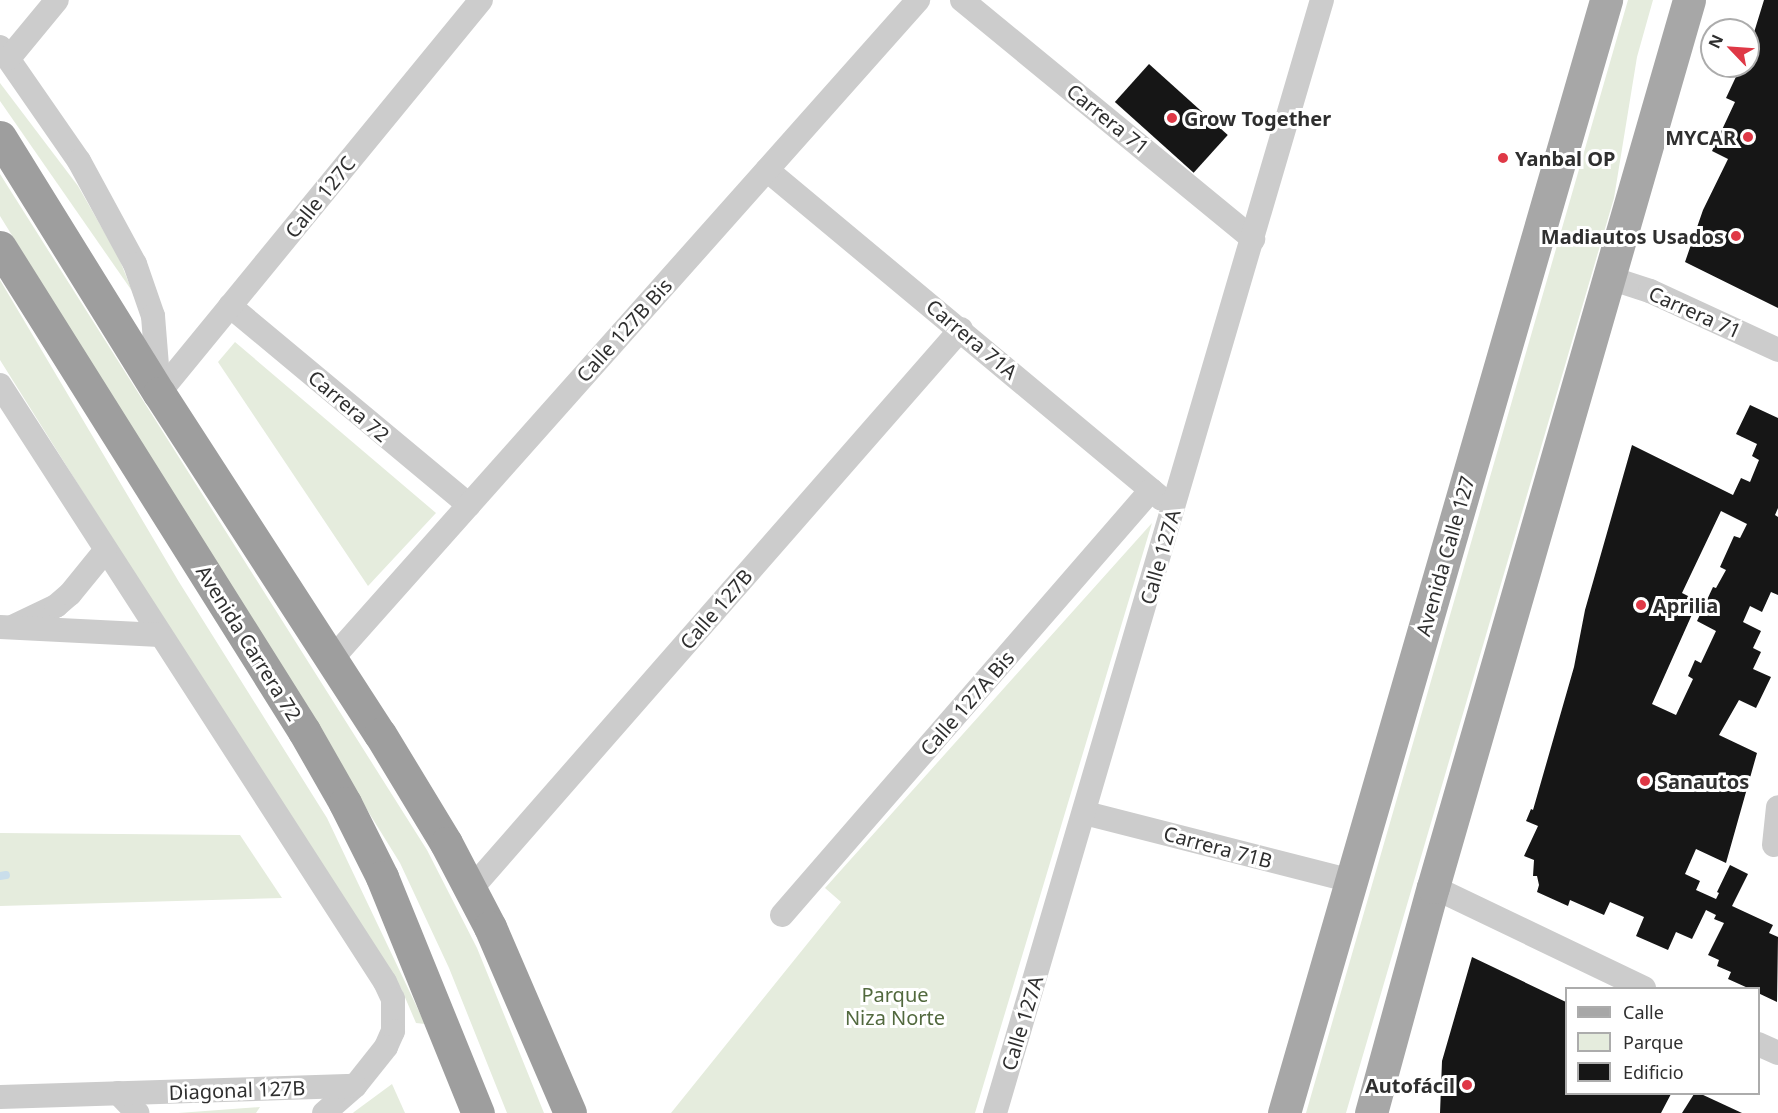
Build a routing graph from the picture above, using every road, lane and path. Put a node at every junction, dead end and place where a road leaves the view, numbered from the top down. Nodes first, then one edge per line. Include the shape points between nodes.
1 (57, 0) edge
2 (481, 0) edge
3 (918, 0) edge
4 (962, 0) edge
5 (1322, 0) edge
6 (1606, 0) edge
7 (1689, 0) edge
8 (4, 53) edge
9 (0, 137) edge
10 (767, 170) junction
11 (1252, 239) junction
12 (0, 247) edge
13 (1610, 278) junction
14 (230, 306) junction
15 (961, 329) junction
16 (1778, 350) edge
17 (0, 385) edge
18 (159, 393) junction
19 (1151, 490) junction
20 (468, 505) junction
21 (1174, 510) junction
22 (105, 551) junction
23 (6, 627) edge
24 (160, 635) junction
25 (330, 661) junction
26 (1778, 807) edge
27 (1085, 813) junction
28 (1774, 845) dead end
29 (1351, 881) junction
30 (1433, 887) junction
31 (471, 889) junction
32 (782, 915) dead end
33 (1642, 987) edge
34 (1760, 1045) edge
35 (1778, 1053) edge
36 (457, 1060) junction
37 (355, 1086) junction
38 (118, 1094) junction
39 (0, 1097) edge
40 (137, 1113) edge
41 (324, 1113) edge
42 (463, 1113) edge
43 (478, 1113) edge
44 (570, 1113) edge
45 (995, 1113) edge
46 (1284, 1113) edge
47 (1371, 1113) edge

1 - 8 street
2 - 14 street, Calle 127C
3 - 10 street, Calle 127B Bis
4 - 11 street, Carrera 71
5 - 11 street, Calle 127A
6 - 29 main road, Avenida Calle 127
7 - 13 main road
8 - 18 street via 79,161 135,264 153,316
9 - 18 highway
10 - 15 street, Carrera 71A
10 - 20 street, Calle 127B Bis
11 - 21 street, Calle 127A
12 - 36 highway, Avenida Carrera 72 via 322,762 382,877
13 - 16 street, Carrera 71 via 1650,291
13 - 30 main road
14 - 18 street, Calle 127C
14 - 20 street, Carrera 72
15 - 19 street, Carrera 71A
15 - 31 street, Calle 127B
17 - 22 street
18 - 25 highway
19 - 21 street, Carrera 71A
19 - 32 street, Calle 127A Bis
20 - 25 street, Calle 127B Bis
21 - 27 street, Calle 127A
22 - 23 street via 56,606
22 - 24 street
23 - 24 street
24 - 37 street via 393,999 393,1031 378,1060
25 - 31 highway via 420,798
26 - 28 street
27 - 29 street, Carrera 71B
27 - 45 street, Calle 127A
29 - 46 main road, Avenida Calle 127
30 - 33 street
30 - 47 main road
31 - 44 highway
34 - 35 street
36 - 42 highway, Avenida Carrera 72
36 - 43 highway, Avenida Carrera 72
37 - 38 street, Diagonal 127B
37 - 41 street
38 - 39 street, Diagonal 127B
38 - 40 street

